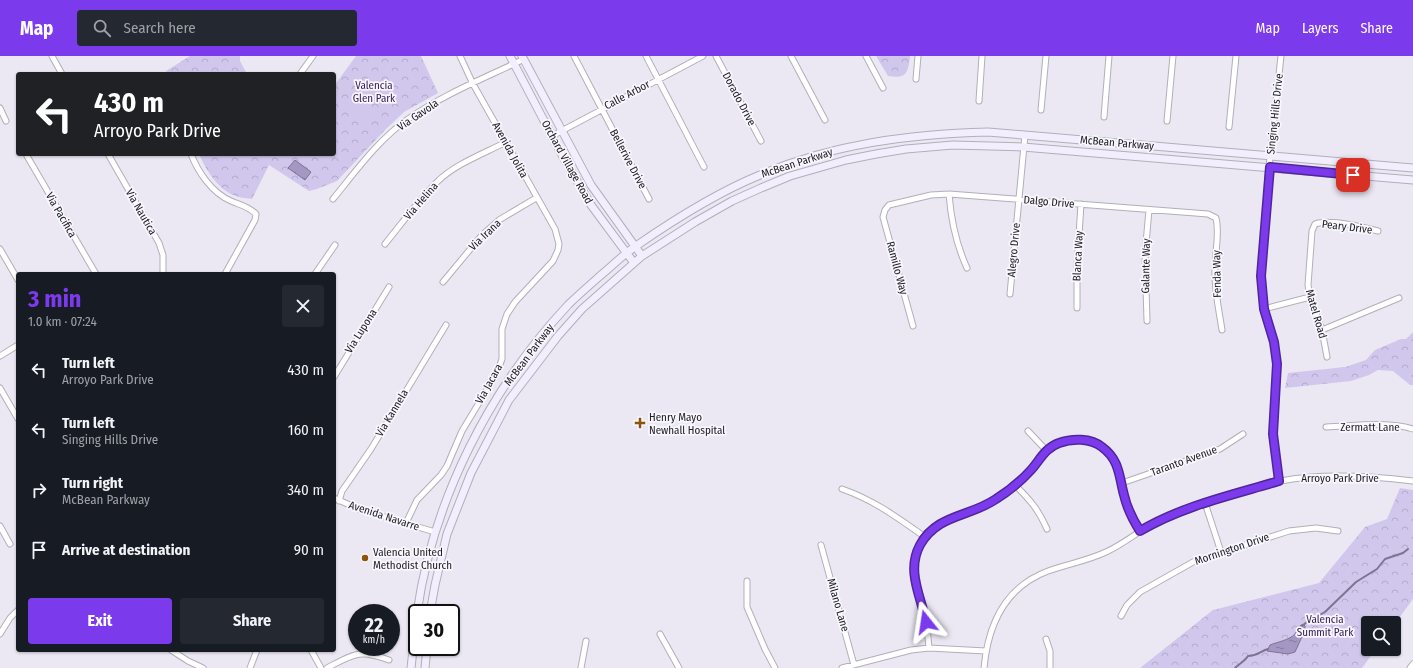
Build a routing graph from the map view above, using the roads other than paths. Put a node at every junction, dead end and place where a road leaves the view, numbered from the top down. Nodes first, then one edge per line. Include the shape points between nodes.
1 (52, 56) edge
2 (313, 56) edge
3 (460, 56) edge
4 (510, 56) edge
5 (574, 56) edge
6 (646, 56) edge
7 (703, 56) edge
8 (716, 56) edge
9 (791, 56) edge
10 (866, 56) edge
11 (918, 56) edge
12 (982, 56) edge
13 (1046, 56) edge
14 (1109, 56) edge
15 (1173, 56) edge
16 (1236, 56) edge
17 (1281, 56) edge
18 (523, 57) edge
19 (514, 64) junction
20 (61, 72) edge
21 (301, 72) edge
22 (658, 79) junction
23 (916, 79) dead end
24 (473, 84) junction
25 (883, 88) dead end
26 (978, 101) dead end
27 (0, 108) edge
28 (602, 109) junction
29 (1041, 110) dead end
30 (1104, 116) dead end
31 (825, 120) dead end
32 (6, 121) dead end
33 (1167, 121) dead end
34 (1229, 127) dead end
35 (562, 130) junction
36 (1024, 135) junction
37 (552, 136) junction
38 (761, 141) dead end
39 (506, 142) junction
40 (1023, 147) junction
41 (27, 156) dead end
42 (111, 156) edge
43 (192, 156) edge
44 (1271, 156) junction
45 (802, 159) junction
46 (704, 167) dead end
47 (1270, 167) junction
48 (1413, 168) edge
49 (790, 176) junction
50 (1413, 180) edge
51 (949, 194) junction
52 (536, 198) junction
53 (333, 199) dead end
54 (649, 199) dead end
55 (1018, 199) junction
56 (1081, 204) junction
57 (885, 210) joint
58 (1148, 210) junction
59 (1216, 218) joint
60 (1315, 224) joint
61 (1378, 231) dead end
62 (385, 244) dead end
63 (559, 244) joint
64 (335, 245) dead end
65 (635, 246) junction
66 (0, 249) edge
67 (627, 253) junction
68 (642, 256) junction
69 (634, 263) junction
70 (968, 268) dead end
71 (95, 272) edge
72 (163, 272) edge
73 (226, 272) edge
74 (316, 272) edge
75 (16, 277) edge
76 (443, 282) dead end
77 (390, 287) dead end
78 (1010, 294) dead end
79 (1310, 297) junction
80 (1399, 298) dead end
81 (1077, 308) dead end
82 (1264, 309) junction
83 (1147, 321) dead end
84 (446, 325) dead end
85 (914, 326) dead end
86 (1222, 330) dead end
87 (1322, 330) junction
88 (16, 346) edge
89 (0, 356) edge
90 (1327, 357) dead end
91 (336, 374) edge
92 (0, 388) edge
93 (16, 416) edge
94 (1326, 427) dead end
95 (1413, 429) edge
96 (1028, 431) dead end
97 (1243, 434) dead end
98 (1046, 450) junction
99 (1279, 481) junction
100 (1413, 481) edge
101 (1122, 483) junction
102 (1015, 485) junction
103 (842, 489) dead end
104 (336, 499) edge
105 (339, 501) junction
106 (1205, 503) junction
107 (406, 523) junction
108 (0, 526) edge
109 (1047, 529) dead end
110 (1140, 531) junction
111 (1338, 531) dead end
112 (435, 532) junction
113 (925, 537) junction
114 (10, 544) dead end
115 (821, 545) dead end
116 (1221, 552) junction
117 (747, 581) dead end
118 (419, 604) edge
119 (432, 604) edge
120 (16, 612) edge
121 (1121, 616) dead end
122 (0, 634) edge
123 (660, 634) dead end
124 (1046, 638) dead end
125 (586, 640) dead end
126 (929, 648) junction
127 (986, 651) junction
128 (173, 652) edge
129 (256, 652) edge
130 (312, 652) edge
131 (412, 656) edge
132 (426, 656) edge
133 (388, 660) dead end
134 (1413, 664) edge
135 (854, 665) junction
136 (203, 668) edge
137 (250, 668) edge
138 (321, 668) edge
139 (327, 668) edge
140 (411, 668) edge
141 (425, 668) edge
142 (581, 668) edge
143 (679, 668) edge
144 (775, 668) edge
145 (842, 668) edge
146 (984, 668) edge
147 (1050, 668) edge
148 (1410, 668) edge

1 - 20 street
2 - 21 street
3 - 24 street, Avenida Jolita
4 - 19 main road, Orchard Village Road
5 - 28 street, Bellerive Drive
6 - 22 street
7 - 22 street, Calle Arbor
8 - 38 street, Dorado Drive
9 - 31 street
10 - 25 street
11 - 23 street
12 - 26 street
13 - 29 street
14 - 30 street
15 - 33 street
16 - 34 street
17 - 44 street, Singing Hills Drive
18 - 19 street, Via Gavola
18 - 35 main road, Orchard Village Road
19 - 24 street, Via Gavola
19 - 37 main road, Orchard Village Road
22 - 28 street, Calle Arbor
22 - 46 street
24 - 39 street, Avenida Jolita
24 - 53 street, Via Gavola via 439,100 407,120 384,139
27 - 32 street
28 - 35 street, Calle Arbor
28 - 54 street, Bellerive Drive
35 - 37 street, Calle Arbor
35 - 65 main road, Orchard Village Road via 591,185
36 - 40 street, Alegro Drive
36 - 44 main road, McBean Parkway
36 - 45 main road, McBean Parkway via 988,132 909,136 871,142
37 - 67 main road, Orchard Village Road via 591,205
39 - 52 street, Avenida Jolita
39 - 62 street, Via Helina via 459,166 437,181
40 - 47 main road, McBean Parkway
40 - 49 main road, McBean Parkway via 953,145 906,149 846,160
40 - 55 street, Alegro Drive
41 - 71 street, Via Pacifica
42 - 72 street, Via Nautica via 159,243 163,255
43 - 73 street via 202,176 214,190 229,201 250,208 256,214
44 - 47 street, Singing Hills Drive
44 - 48 main road, McBean Parkway
45 - 49 main road via 794,166
45 - 65 main road, McBean Parkway via 727,190
47 - 50 main road, McBean Parkway
47 - 82 street, Singing Hills Drive via 1261,276
49 - 68 main road, McBean Parkway via 732,201
51 - 55 street, Dalgo Drive
51 - 57 street, Dalgo Drive via 931,195 889,206
51 - 70 street via 953,228 960,254
52 - 63 street, Avenida Jolita via 555,229
52 - 76 street, Via Irana via 499,220 482,235
55 - 56 street, Dalgo Drive
55 - 78 street, Alegro Drive
56 - 58 street, Dalgo Drive
56 - 81 street, Blanca Way
57 - 85 street, Ramillo Way via 883,217
58 - 59 street, Dalgo Drive via 1208,214
58 - 83 street, Galante Way via 1145,254
59 - 86 street, Fenda Way via 1216,288
60 - 61 street, Peary Drive via 1322,222
60 - 79 street, Matel Road via 1312,231 1308,285
63 - 107 street, Via Jacara via 554,261 507,314 502,329 502,359 497,373 462,431 447,466 417,500
64 - 74 street
65 - 67 main road, McBean Parkway
65 - 68 main road, Orchard Village Road
66 - 75 street
67 - 69 main road, Orchard Village Road
67 - 112 main road, McBean Parkway via 568,305 535,343 499,394 476,433
68 - 69 main road, McBean Parkway
69 - 119 main road, McBean Parkway via 582,309 558,336 496,423 471,473 447,534
77 - 91 street, Via Lupona
79 - 82 street
79 - 87 street, Matel Road
80 - 87 street
82 - 99 street, Singing Hills Drive via 1274,342 1277,364 1273,434
84 - 105 street, Via Kannela via 371,449 342,491
87 - 90 street, Matel Road
88 - 89 street
92 - 93 street
94 - 95 street, Zermatt Lane via 1385,424
96 - 98 street
97 - 101 street, Taranto Avenue via 1220,449
98 - 101 street via 1070,440 1088,440 1102,446 1119,470
98 - 102 street via 1031,470
99 - 100 street, Arroyo Park Drive via 1304,477
99 - 106 street, Arroyo Park Drive
101 - 110 street via 1129,511
102 - 109 street via 1033,504
102 - 113 street via 994,500 941,523
103 - 113 street via 860,495 885,509
104 - 105 street, Avenida Navarre
105 - 107 street, Avenida Navarre
106 - 110 street, Arroyo Park Drive via 1158,520
106 - 116 street
107 - 112 street, Avenida Navarre
108 - 114 street
110 - 127 street, Arroyo Park Drive via 1107,552 1048,571 1020,587 996,618
111 - 116 street, Mornington Drive via 1316,528 1289,531
112 - 118 main road, McBean Parkway
113 - 126 street via 914,567
115 - 135 street, Milano Lane
116 - 121 street, Mornington Drive via 1193,562 1140,592 1127,605
117 - 144 street via 747,607
120 - 122 street
123 - 143 street
124 - 147 street via 1050,652
125 - 142 street
126 - 127 street
126 - 135 street via 911,650
127 - 146 street, Arroyo Park Drive
128 - 136 street
129 - 137 street
130 - 138 street
131 - 140 main road, McBean Parkway
132 - 141 main road
133 - 139 street via 372,654 358,654
134 - 148 street
135 - 145 street

